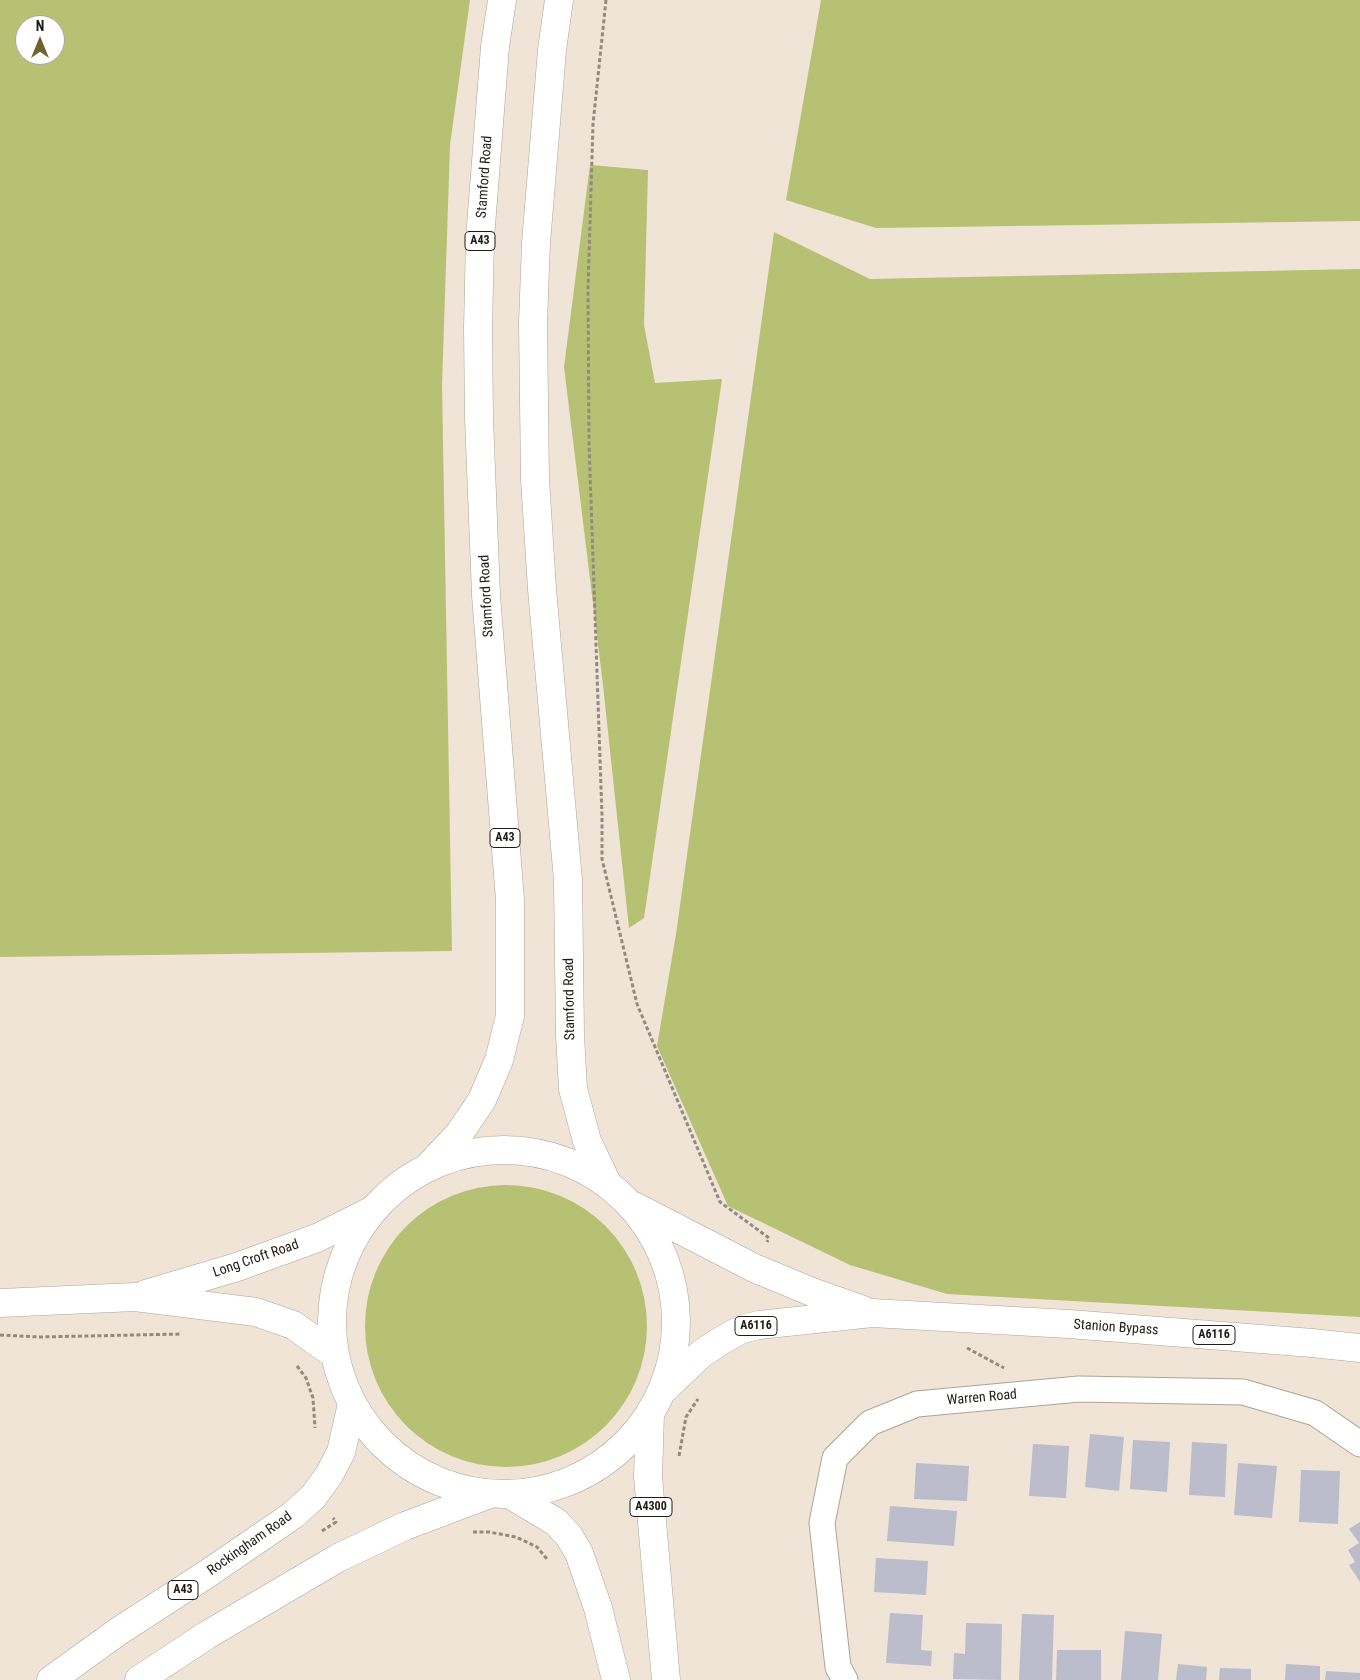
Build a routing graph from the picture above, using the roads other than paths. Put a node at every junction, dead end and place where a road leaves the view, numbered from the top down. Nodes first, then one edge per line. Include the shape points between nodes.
1 (502, 0) edge
2 (559, 0) edge
3 (427, 1168) junction
4 (617, 1194) junction
5 (373, 1210) junction
6 (135, 1297) junction
7 (0, 1303) edge
8 (872, 1313) junction
9 (1360, 1348) edge
10 (334, 1354) junction
11 (656, 1402) junction
12 (352, 1404) junction
13 (1360, 1444) edge
14 (500, 1494) junction
15 (51, 1680) edge
16 (139, 1680) edge
17 (616, 1680) edge
18 (666, 1680) edge
19 (845, 1680) edge

1 - 3 main road, Stamford Road / A43 via 494,47 481,229 478,339 486,595 510,900 510,1016 499,1060 482,1100 459,1134
2 - 4 main road, Stamford Road via 536,243 533,323 535,479 568,880 573,1089 587,1141
3 - 4 main road via 463,1155 500,1150 539,1154 575,1166
3 - 5 main road via 401,1184
4 - 8 main road, A6116 via 754,1268
4 - 11 main road via 652,1234 668,1272 676,1312 674,1352
5 - 6 main road, Long Croft Road via 316,1238 237,1267
5 - 10 main road via 355,1235 340,1270 331,1324
6 - 7 main road, Long Croft Road
6 - 10 main road, Long Croft Road via 256,1312 292,1325
8 - 9 main road, Stanion Bypass / A6116 via 1068,1324
8 - 11 main road, A6116 via 742,1329 701,1354
10 - 12 main road
11 - 14 main road via 624,1446 590,1471 551,1488
11 - 18 main road, A4300 via 648,1477
12 - 14 main road via 376,1438 409,1466 448,1485
12 - 15 main road, Rockingham Road / A43 via 341,1452 329,1475 300,1509
13 - 19 street, Warren Road via 1316,1413 1243,1392 1071,1390 917,1404 870,1423 835,1458 822,1523 838,1667
14 - 16 main road via 405,1526 338,1558 207,1635
14 - 17 main road via 556,1522 569,1536 579,1553 598,1608

